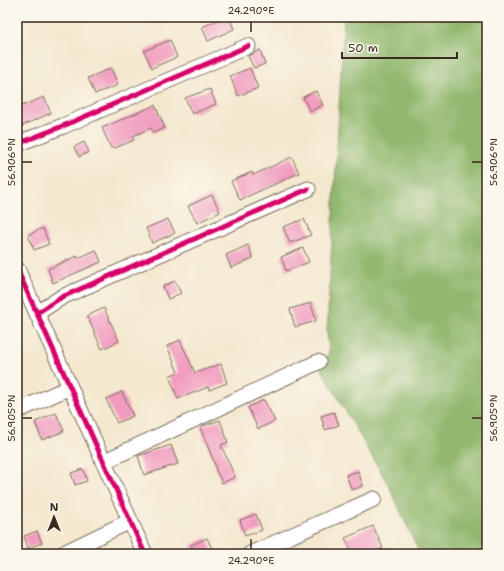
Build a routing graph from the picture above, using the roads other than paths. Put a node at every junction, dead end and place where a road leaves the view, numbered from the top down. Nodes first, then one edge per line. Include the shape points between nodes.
1 (248, 46) dead end
2 (17, 144) edge
3 (308, 189) dead end
4 (17, 268) edge
5 (37, 313) junction
6 (318, 362) dead end
7 (70, 387) junction
8 (17, 411) edge
9 (103, 462) junction
10 (374, 499) dead end
11 (130, 521) junction
12 (62, 554) edge
13 (145, 554) edge
14 (250, 554) edge

1 - 2 street
3 - 5 street via 62,297
4 - 5 street
5 - 7 street
6 - 9 street
7 - 8 street
7 - 9 street
9 - 11 street
10 - 14 street
11 - 12 street
11 - 13 street

